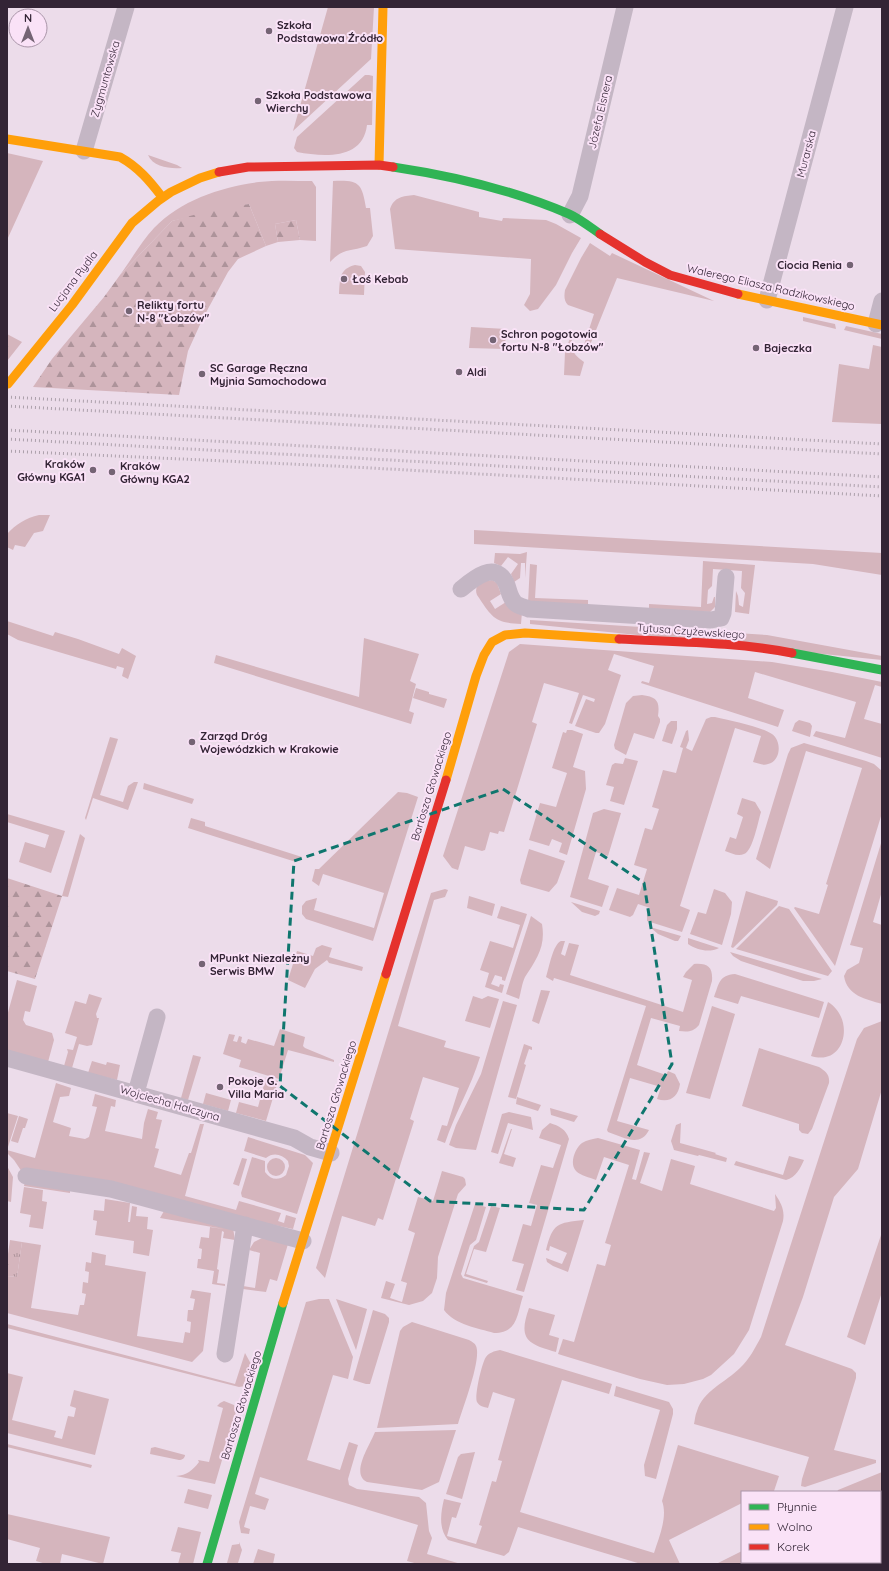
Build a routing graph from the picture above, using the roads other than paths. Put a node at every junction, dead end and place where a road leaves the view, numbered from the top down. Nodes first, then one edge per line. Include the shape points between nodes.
1 (126, 7) edge
2 (383, 7) edge
3 (625, 7) edge
4 (845, 7) edge
5 (7, 139) edge
6 (84, 151) junction
7 (379, 165) junction
8 (162, 197) junction
9 (570, 215) junction
10 (766, 300) junction
11 (882, 301) edge
12 (879, 325) edge
13 (8, 384) edge
14 (726, 577) dead end
15 (461, 589) dead end
16 (496, 638) joint
17 (882, 670) edge
18 (157, 1017) dead end
19 (7, 1058) edge
20 (136, 1093) junction
21 (331, 1153) junction
22 (26, 1176) dead end
23 (245, 1225) junction
24 (303, 1241) junction
25 (225, 1354) dead end
26 (207, 1564) edge

1 - 6 street, Zygmuntowska
2 - 7 street
3 - 9 street, Józefa Elsnera via 580,196
4 - 10 street, Murarska
5 - 6 street
6 - 8 street via 120,157 131,163 150,180
7 - 8 street, Walerego Eliasza Radzikowskiego via 233,169 192,180
7 - 9 street, Walerego Eliasza Radzikowskiego via 433,173 493,187
8 - 13 street, Lucjana Rydla via 132,223
9 - 10 street, Walerego Eliasza Radzikowskiego via 670,275 704,286
10 - 12 street, Walerego Eliasza Radzikowskiego
11 - 12 street
14 - 15 street via 723,613 721,618 711,620 529,609 514,602 505,580 491,572 477,576
16 - 17 street, Tytusa Czyżewskiego via 525,633 728,645 774,649
16 - 21 street, Bartosza Głowackiego via 484,654 477,674
18 - 20 street
19 - 20 street, Wojciecha Halczyna
20 - 21 street, Wojciecha Halczyna via 294,1138 310,1147
21 - 24 street, Bartosza Głowackiego
22 - 23 street via 111,1189
23 - 24 street
23 - 25 street
24 - 26 street, Bartosza Głowackiego

